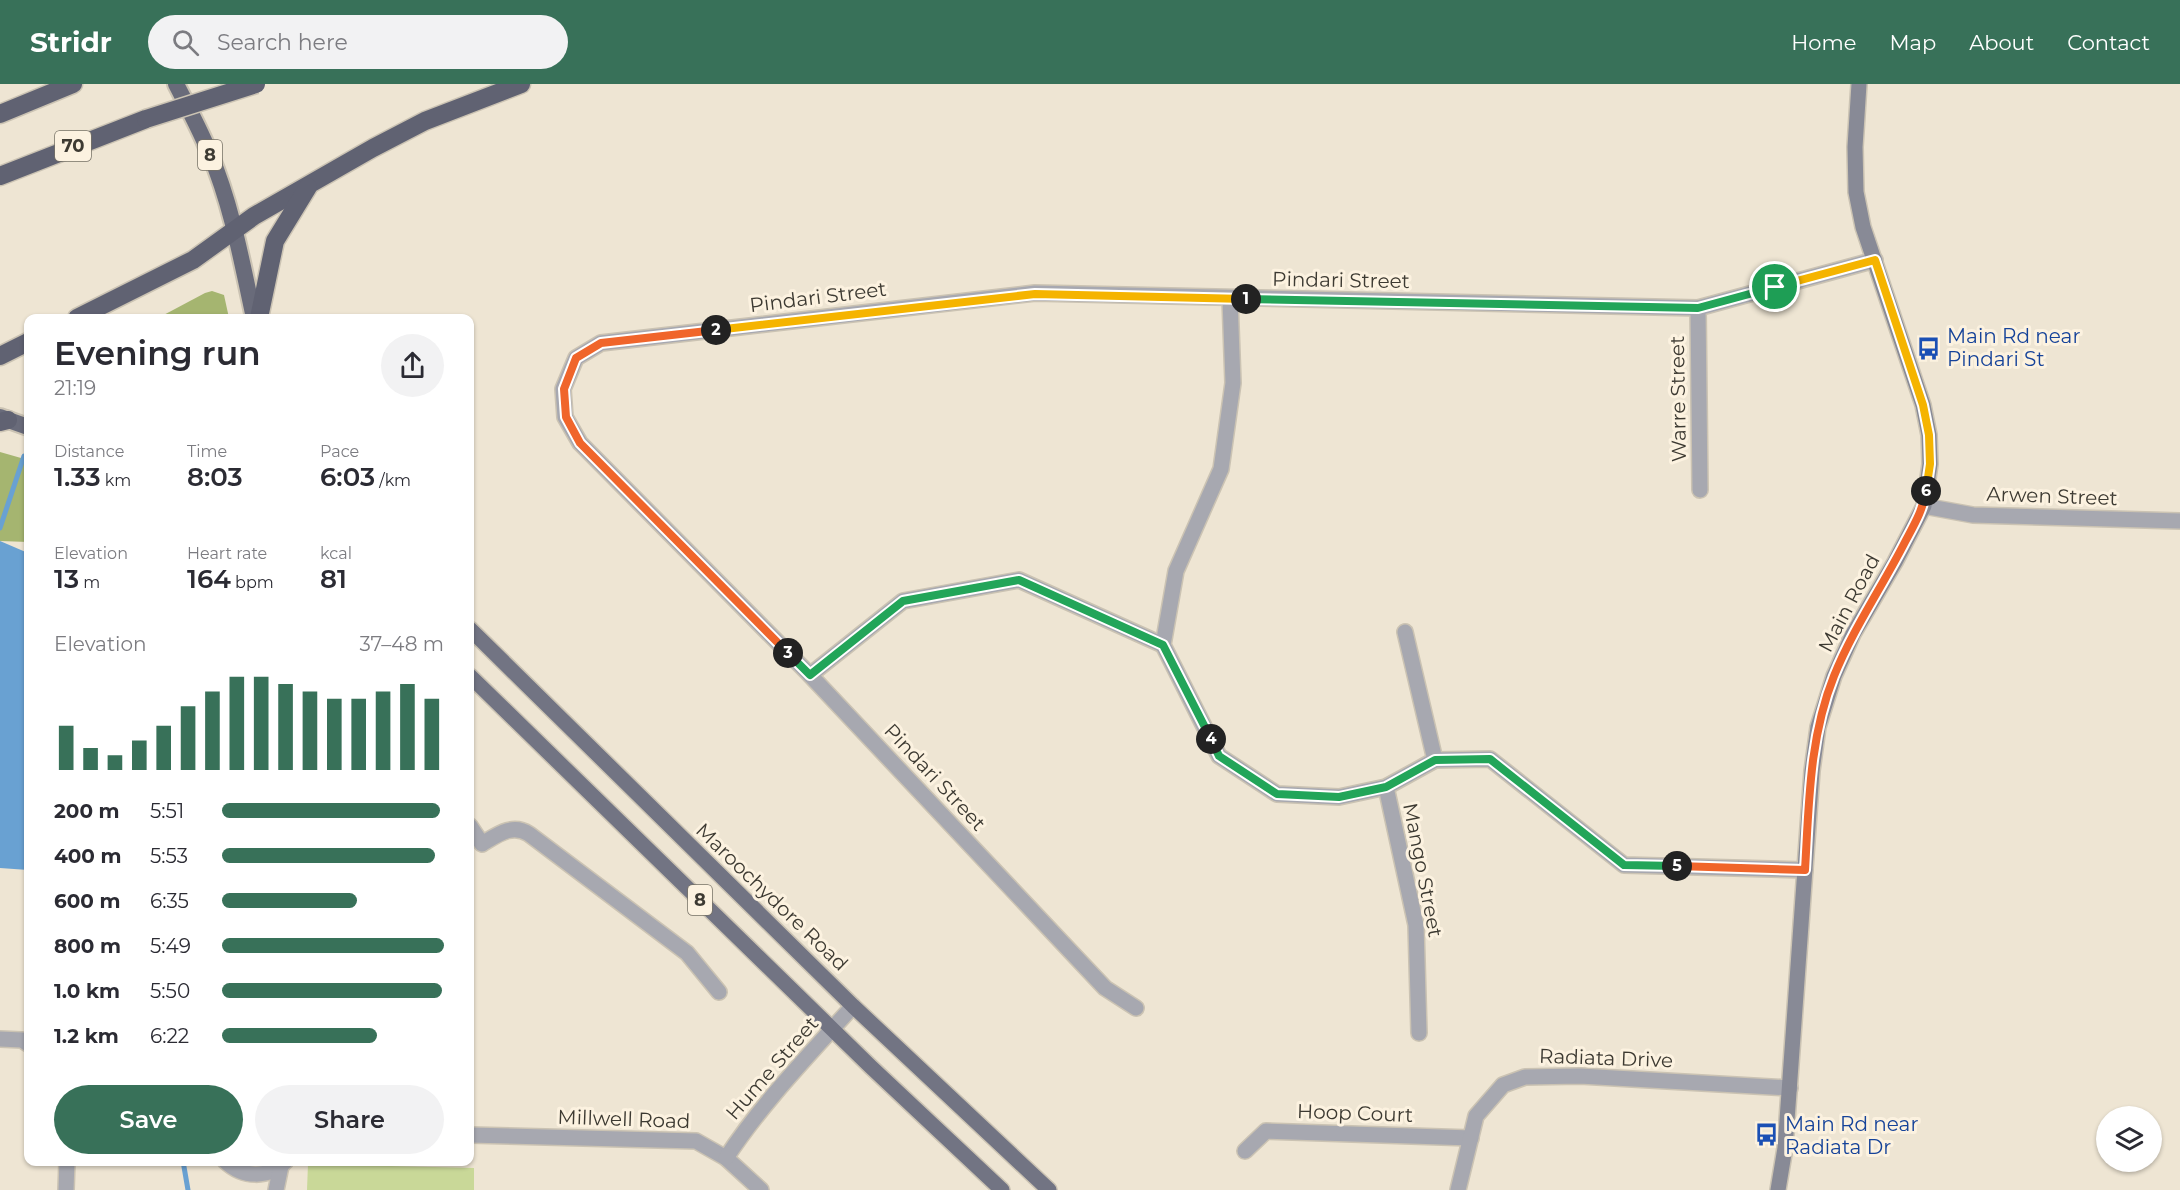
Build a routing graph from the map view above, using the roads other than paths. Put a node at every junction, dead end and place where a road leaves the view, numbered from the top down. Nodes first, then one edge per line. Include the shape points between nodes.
1 (73, 84) edge
2 (176, 84) edge
3 (256, 84) edge
4 (521, 84) edge
5 (1859, 84) edge
6 (0, 114) edge
7 (0, 176) edge
8 (308, 187) junction
9 (234, 231) junction
10 (1875, 260) junction
11 (1230, 298) junction
12 (1698, 308) junction
13 (85, 314) edge
14 (253, 314) edge
15 (260, 314) edge
16 (24, 344) edge
17 (0, 356) edge
18 (3, 420) edge
19 (24, 426) edge
20 (1700, 490) dead end
21 (1924, 506) junction
22 (2180, 521) edge
23 (1405, 632) dead end
24 (474, 633) edge
25 (1163, 645) junction
26 (810, 675) junction
27 (474, 680) edge
28 (1435, 760) junction
29 (1386, 787) junction
30 (474, 832) edge
31 (1805, 870) junction
32 (719, 992) dead end
33 (853, 1006) junction
34 (1136, 1008) dead end
35 (833, 1029) junction
36 (1419, 1033) dead end
37 (0, 1039) edge
38 (24, 1042) edge
39 (1790, 1088) junction
40 (474, 1135) edge
41 (1471, 1138) junction
42 (1245, 1151) dead end
43 (726, 1158) junction
44 (67, 1166) edge
45 (233, 1166) edge
46 (280, 1166) edge
47 (283, 1166) edge
48 (244, 1173) junction
49 (66, 1190) edge
50 (251, 1190) edge
51 (276, 1190) edge
52 (761, 1190) edge
53 (1002, 1190) edge
54 (1049, 1190) edge
55 (1458, 1190) edge
56 (1778, 1190) edge

1 - 6 highway
2 - 9 highway, 8 via 211,156
3 - 7 highway, 70, bridge via 146,119
4 - 8 highway via 425,121
5 - 10 main road, Main Road via 1856,192
8 - 9 highway
8 - 15 highway via 275,241
9 - 13 highway via 193,260
9 - 14 highway, 8
10 - 12 street, Pindari Street
10 - 21 main road, Main Road via 1923,405 1929,435 1930,464
11 - 12 street, Pindari Street
11 - 25 street via 1233,383 1221,469 1176,572
11 - 26 street, Pindari Street via 1035,294 601,343 576,358 564,389 566,417 580,443
12 - 20 street, Warre Street
16 - 17 highway
18 - 19 highway
21 - 22 street, Arwen Street via 1973,515
21 - 31 main road, Main Road via 1834,676 1818,728
23 - 28 street
24 - 33 main road, Maroochydore Road / 8
25 - 26 street via 1019,580 903,601
25 - 29 street via 1219,756 1277,794 1339,797
26 - 34 street, Pindari Street via 1105,988
27 - 35 main road, 8
28 - 29 street
28 - 31 street via 1490,759 1624,865
29 - 36 street, Mango Street via 1416,925
30 - 32 street via 482,844 512,829 529,834 687,953
31 - 39 main road, Main Road
33 - 35 street, Hume Street
33 - 54 main road, Maroochydore Road / 8
35 - 43 street, Hume Street
35 - 53 main road, 8
37 - 38 street
39 - 41 street, Radiata Drive via 1580,1076 1525,1077 1503,1085 1476,1116
39 - 56 main road, Main Road
40 - 43 street, Millwell Road via 696,1141
41 - 42 street, Hoop Court via 1266,1131
41 - 55 street, Radiata Drive
43 - 52 street, Millwell Road
44 - 49 street
45 - 48 street
46 - 48 street via 267,1173
47 - 51 street
48 - 50 street

